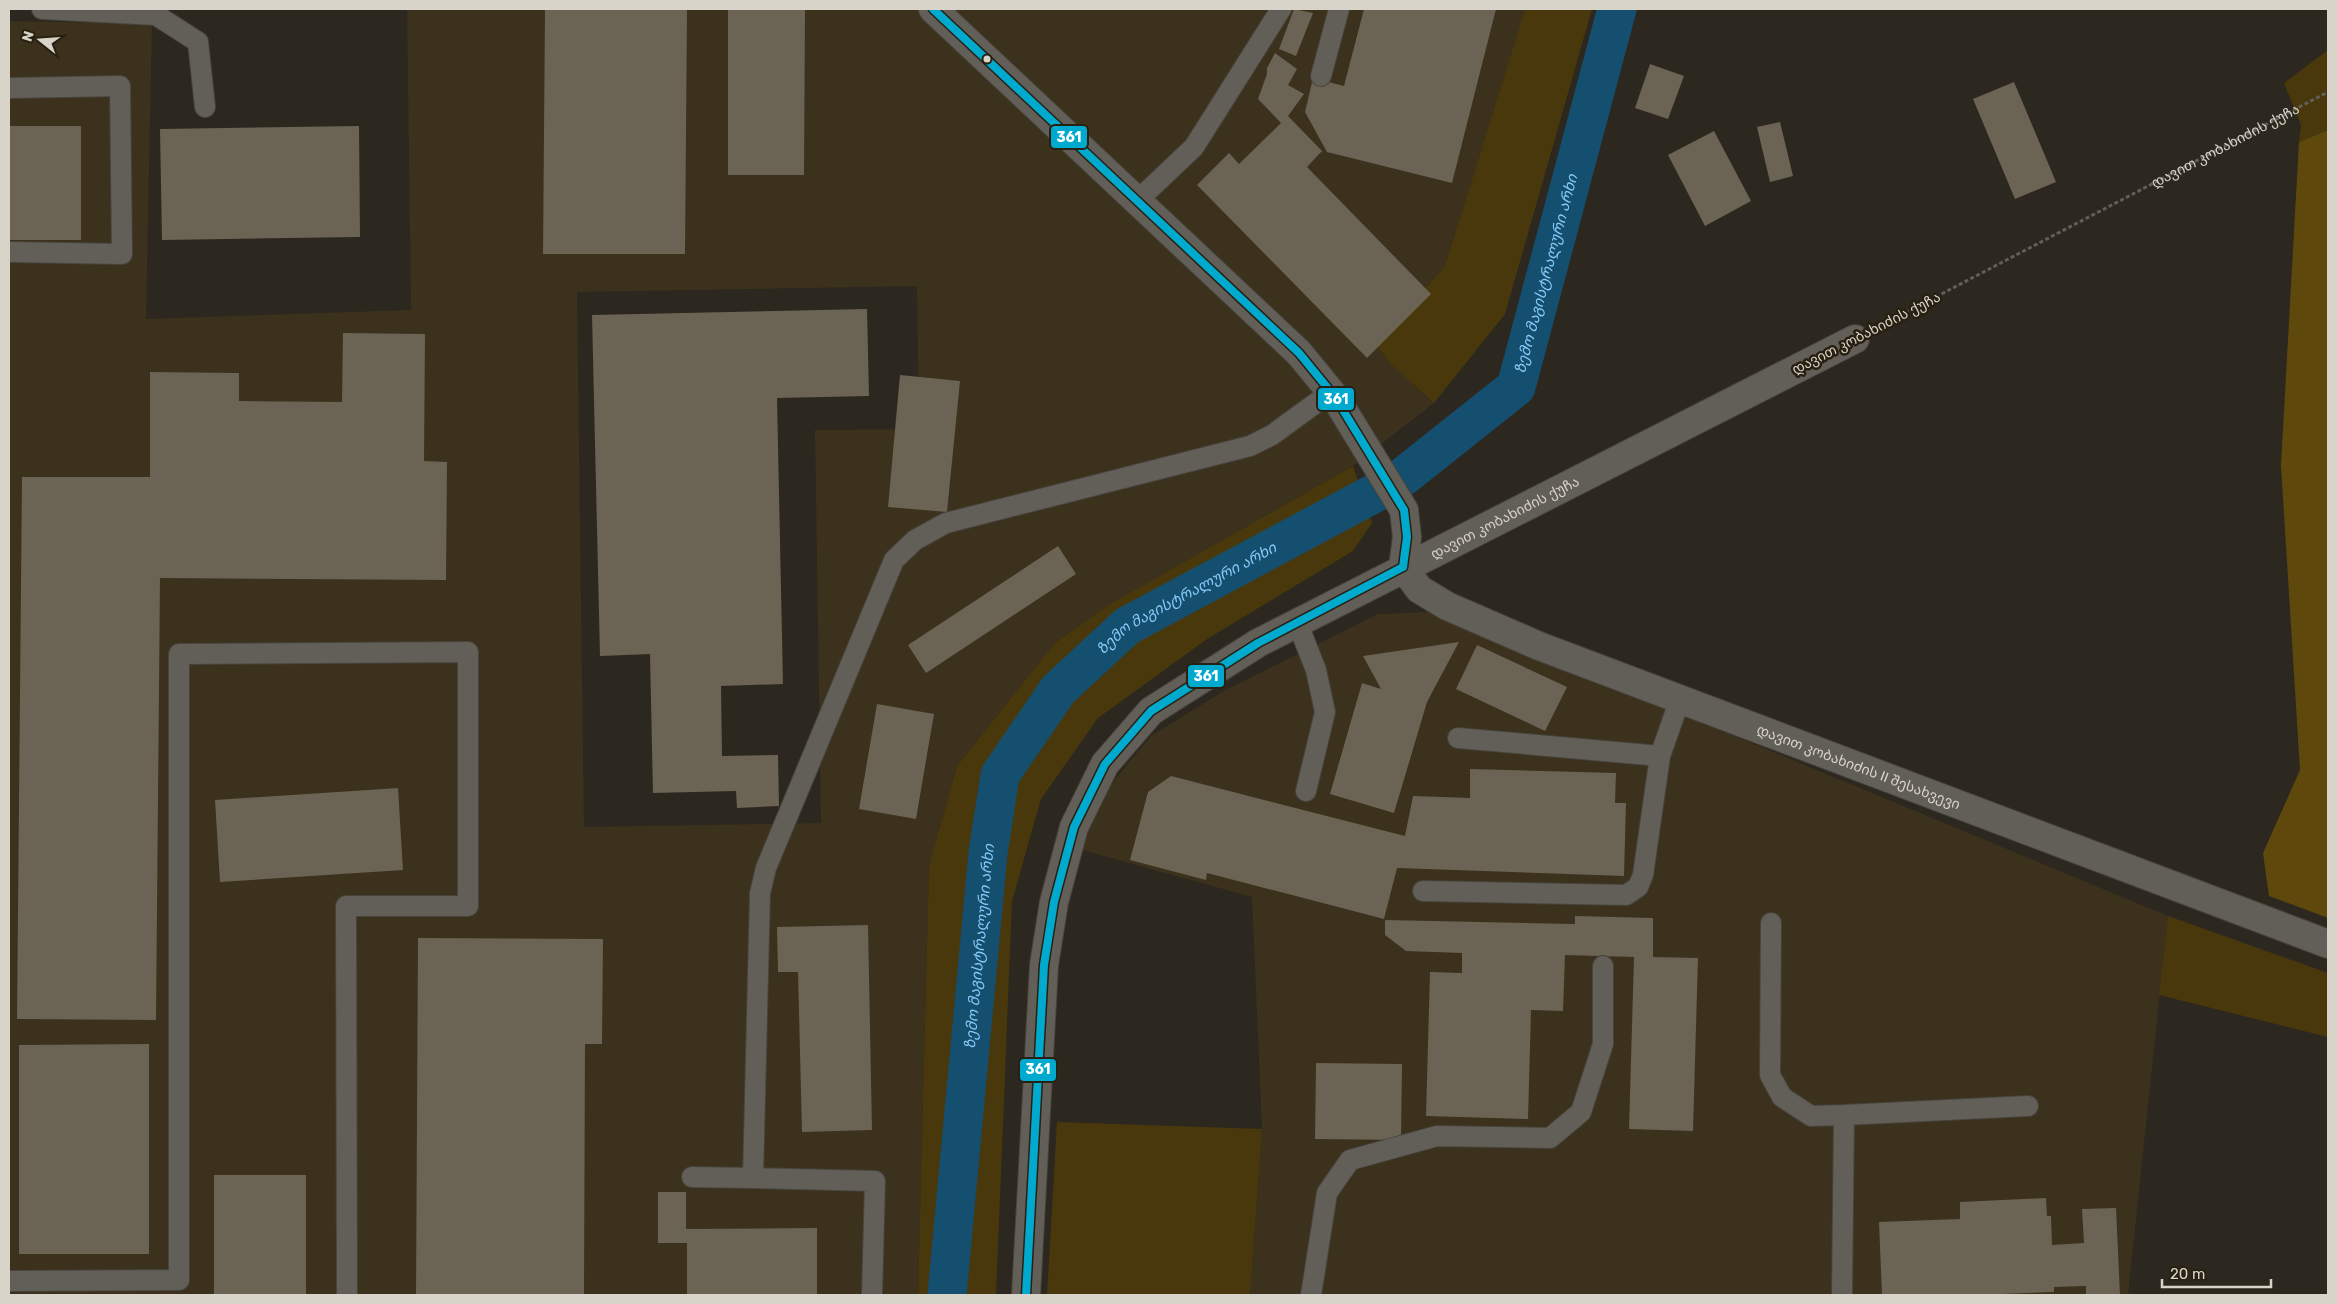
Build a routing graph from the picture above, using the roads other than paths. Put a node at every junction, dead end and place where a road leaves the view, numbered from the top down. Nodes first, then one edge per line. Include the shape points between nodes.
1 (42, 9) edge
2 (933, 9) edge
3 (1281, 9) edge
4 (1339, 9) edge
5 (952, 19) edge
6 (1321, 76) dead end
7 (9, 88) edge
8 (205, 107) dead end
9 (1137, 201) junction
10 (9, 252) edge
11 (1855, 339) road end
12 (1331, 392) junction
13 (1403, 567) junction
14 (1297, 622) junction
15 (1680, 699) junction
16 (1458, 738) dead end
17 (1660, 756) junction
18 (1306, 791) dead end
19 (1423, 891) dead end
20 (1771, 924) dead end
21 (2328, 944) edge
22 (1603, 966) dead end
23 (2028, 1106) dead end
24 (1844, 1114) junction
25 (692, 1177) dead end
26 (753, 1178) junction
27 (9, 1281) edge
28 (89, 1288) edge
29 (347, 1295) edge
30 (872, 1295) edge
31 (1026, 1295) edge
32 (1311, 1295) edge
33 (1842, 1295) edge

1 - 8 lane via 156,16 198,42
2 - 5 street
3 - 9 lane via 1194,146
4 - 6 lane
5 - 9 street
7 - 10 lane via 120,86 122,254
9 - 12 street via 1299,353
11 - 13 street, დავით კობახიძის ქუჩა
12 - 13 street via 1404,510 1408,537
12 - 26 lane via 1272,435 1250,446 946,523 915,540 894,560 766,868 760,893
13 - 14 street, დავით კობახიძის ქუჩა
13 - 15 street, დავით კობახიძის II შესახვევი via 1419,589 1447,606 1538,646
14 - 18 lane via 1316,670 1325,712
14 - 31 street, დავით კობახიძის ქუჩა via 1258,642 1151,711 1105,764 1074,827 1054,902 1044,965
15 - 17 lane
15 - 21 street, დავით კობახიძის II შესახვევი
16 - 17 lane
17 - 19 lane via 1643,876 1638,887 1626,895
20 - 24 lane via 1770,1075 1782,1097 1811,1116
22 - 32 lane via 1602,1044 1581,1112 1550,1138 1437,1136 1350,1160 1327,1194
23 - 24 lane
24 - 33 lane
25 - 26 lane
26 - 30 lane via 875,1181
27 - 28 lane
28 - 29 lane via 179,1280 178,654 468,652 468,906 346,906

